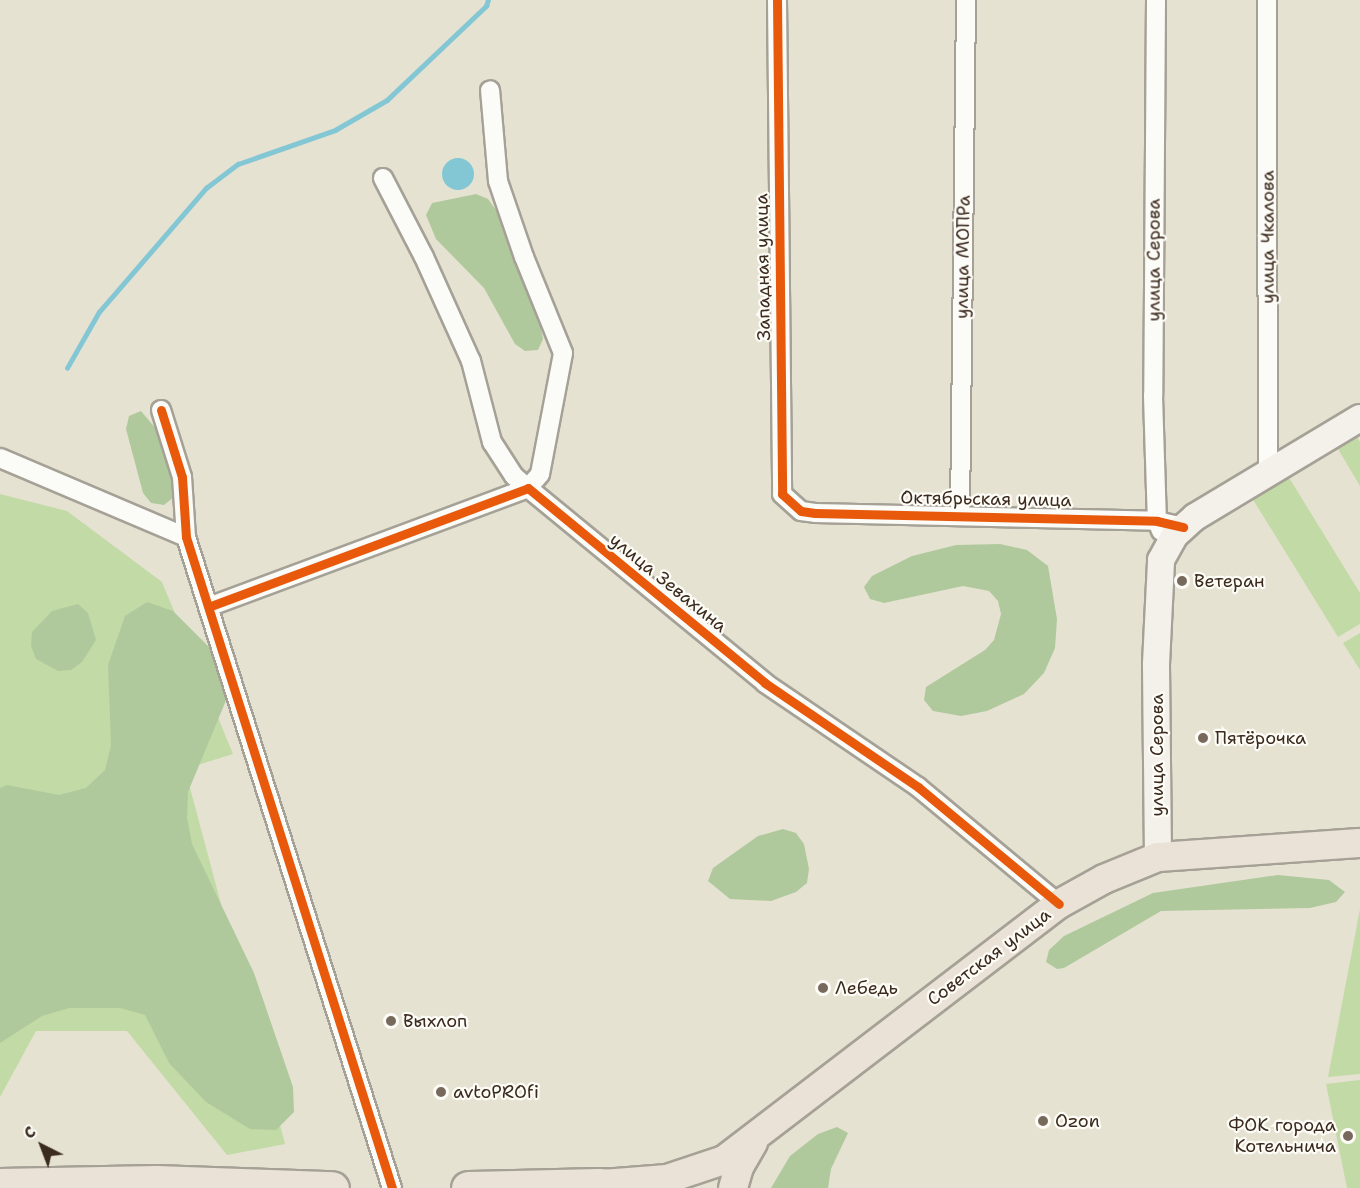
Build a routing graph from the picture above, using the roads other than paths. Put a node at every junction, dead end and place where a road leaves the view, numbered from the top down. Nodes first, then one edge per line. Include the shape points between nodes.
1 (777, 0) edge
2 (966, 0) edge
3 (1156, 0) edge
4 (1267, 0) edge
5 (490, 90) dead end
6 (383, 178) dead end
7 (161, 410) dead end
8 (1360, 417) edge
9 (0, 458) edge
10 (1268, 474) junction
11 (528, 488) junction
12 (815, 513) joint
13 (960, 514) junction
14 (1157, 521) junction
15 (1183, 527) junction
16 (186, 537) junction
17 (1167, 547) junction
18 (211, 606) junction
19 (1360, 843) edge
20 (1158, 857) junction
21 (1059, 904) junction
22 (758, 1136) junction
23 (0, 1185) edge
24 (613, 1186) edge
25 (332, 1188) edge
26 (392, 1188) edge
27 (468, 1188) edge
28 (734, 1188) edge

1 - 12 street, Западная улица via 782,494 801,511
2 - 13 street, улица МОПРа
3 - 14 street, улица Серова via 1153,396
4 - 10 street, улица Чкалова
5 - 11 street via 498,181 563,353 540,474
6 - 11 street, улица Зевахина via 471,361 492,442 514,476
7 - 16 street via 182,477
8 - 10 street
9 - 16 street
10 - 15 street
11 - 18 street
11 - 21 street, улица Зевахина via 765,683 918,787
12 - 13 street, Октябрьская улица
13 - 14 street, Октябрьская улица
14 - 15 street, Октябрьская улица
14 - 17 street, улица Серова
15 - 17 street
16 - 18 street
17 - 20 street, улица Серова via 1158,572
18 - 26 street
19 - 20 main road, Советская улица
20 - 21 main road, Советская улица via 1104,879
21 - 22 main road, Советская улица
22 - 24 main road, Советская улица via 724,1160 699,1171
22 - 28 main road, Советская улица via 739,1167
23 - 25 highway via 156,1182
24 - 27 highway

